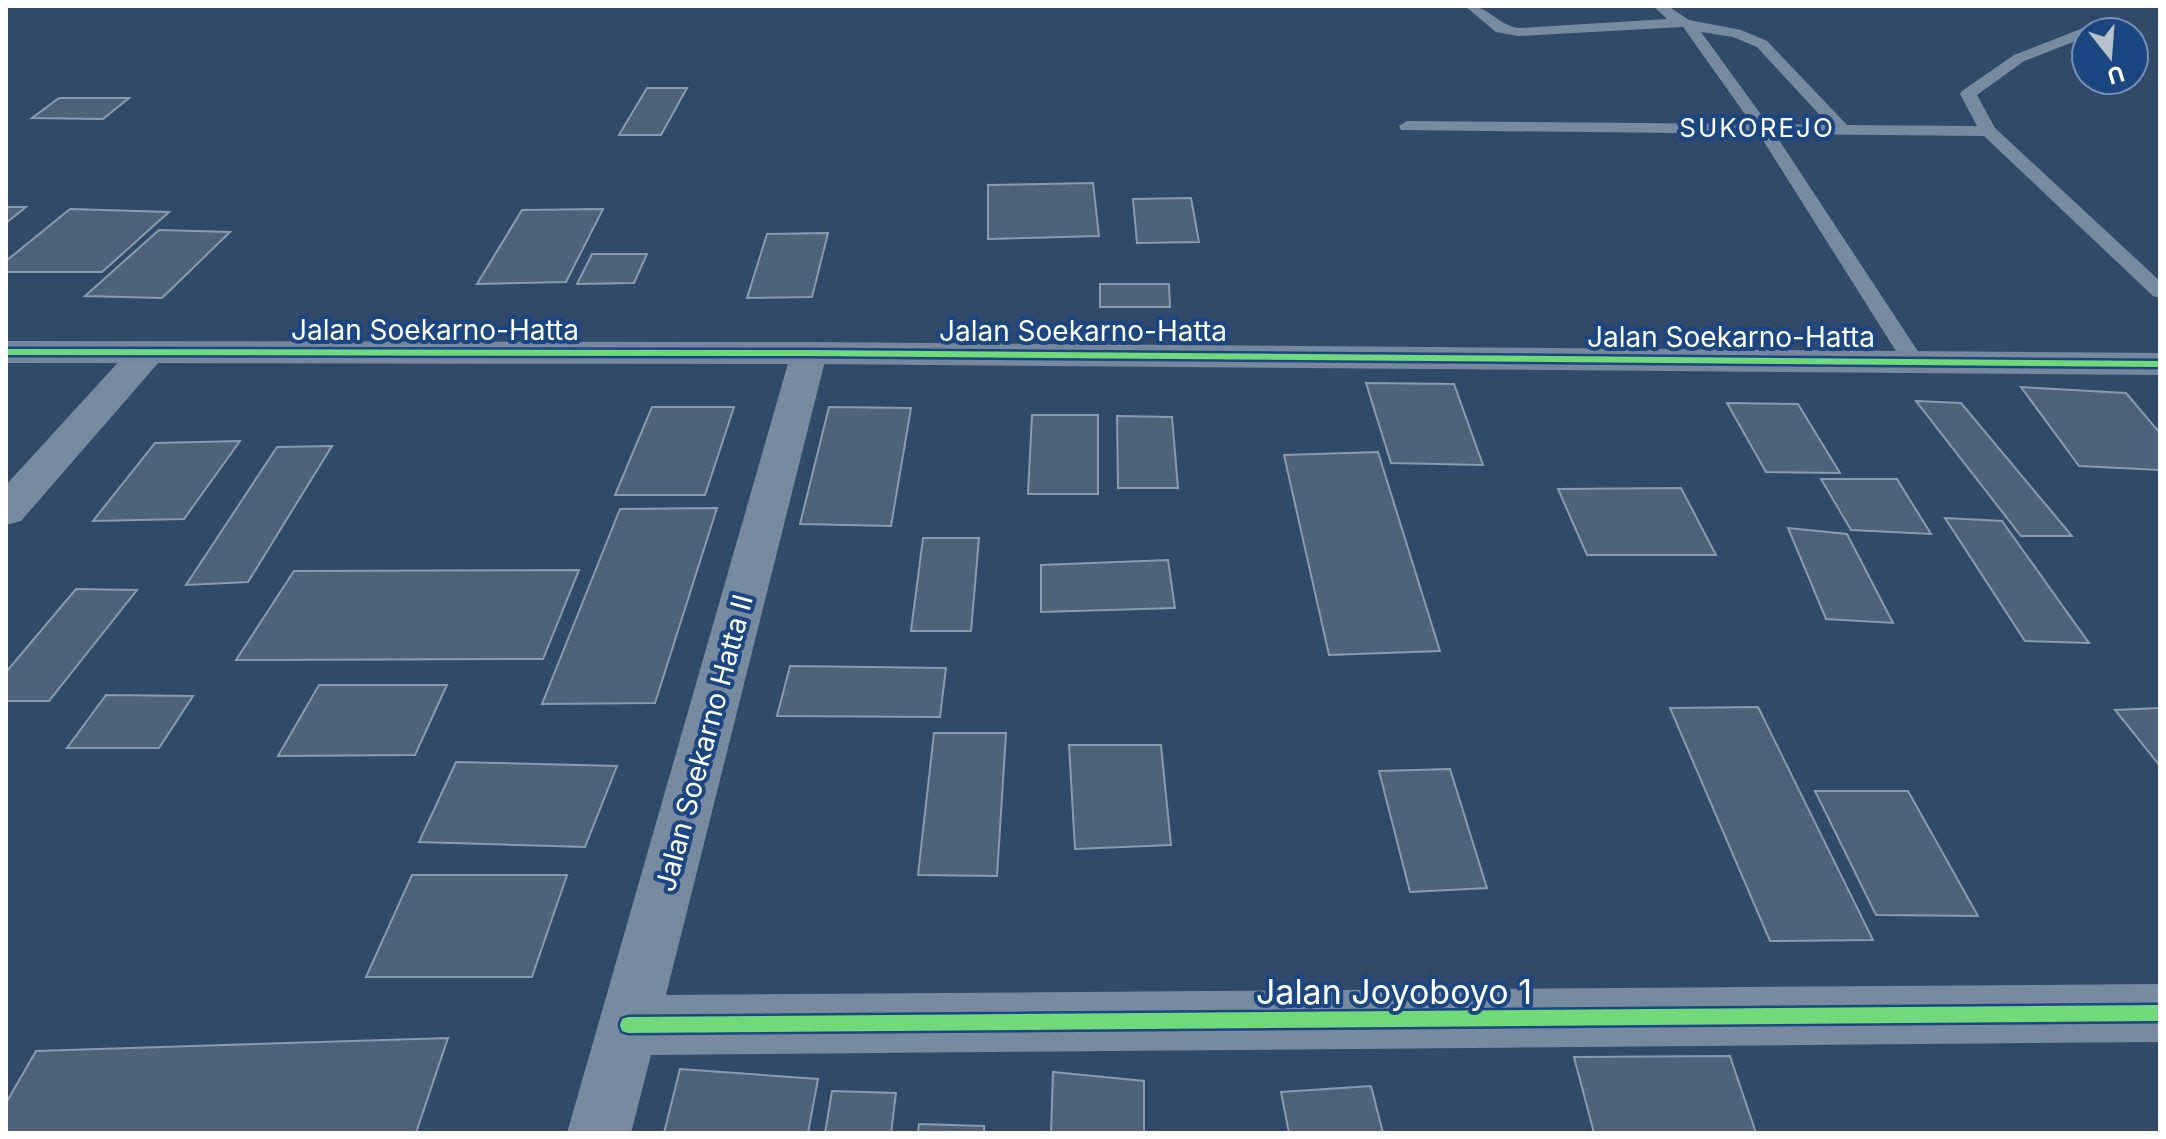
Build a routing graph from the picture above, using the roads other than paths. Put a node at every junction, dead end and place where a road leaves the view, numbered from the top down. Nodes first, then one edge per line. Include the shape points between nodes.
1 (1472, 6) edge
2 (1660, 6) edge
3 (1685, 25) junction
4 (2070, 38) edge
5 (1407, 126) dead end
6 (1765, 131) junction
7 (1844, 131) junction
8 (1988, 131) junction
9 (2160, 292) edge
10 (6, 352) edge
11 (809, 353) junction
12 (146, 354) junction
13 (1914, 362) junction
14 (2160, 364) edge
15 (6, 511) edge
16 (2160, 1013) edge
17 (628, 1025) junction
18 (599, 1133) edge

1 - 3 lane via 1501,29 1518,32
2 - 3 lane
3 - 6 lane
3 - 7 lane via 1750,36 1762,44
4 - 8 lane via 2019,58 1968,94
5 - 6 lane
6 - 7 lane
6 - 13 lane
7 - 8 lane
8 - 9 lane
10 - 12 main road, Jalan Soekarno-Hatta
11 - 12 main road, Jalan Soekarno-Hatta
11 - 13 main road, Jalan Soekarno-Hatta
11 - 17 street, Jalan Soekarno Hatta II
12 - 15 street
13 - 14 main road, Jalan Soekarno-Hatta
16 - 17 street, Jalan Joyoboyo 1
17 - 18 street, Jalan Soekarno Hatta II

